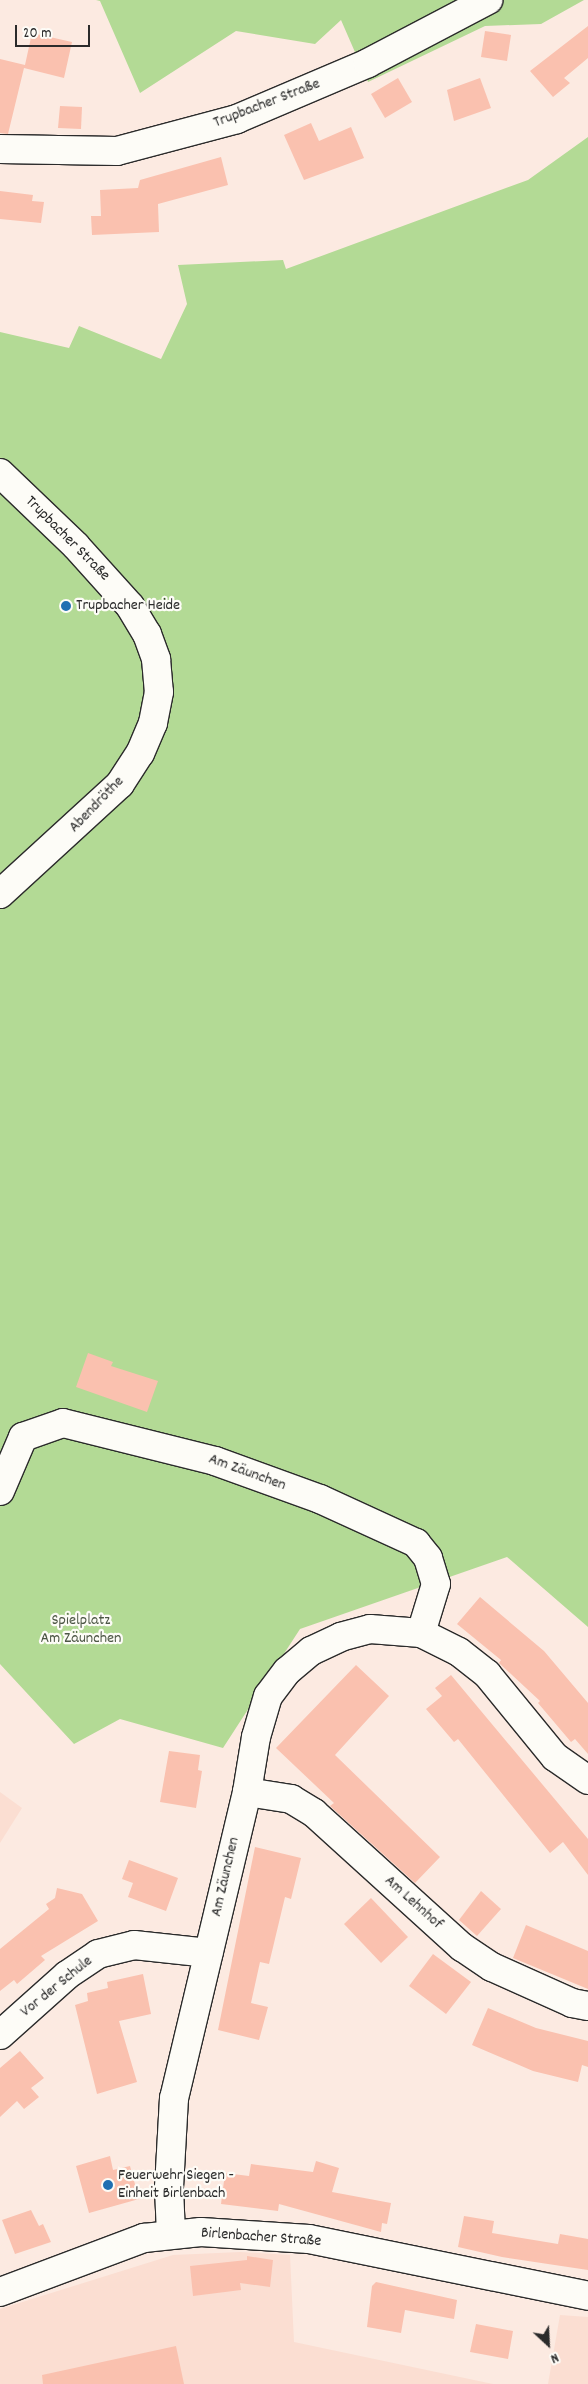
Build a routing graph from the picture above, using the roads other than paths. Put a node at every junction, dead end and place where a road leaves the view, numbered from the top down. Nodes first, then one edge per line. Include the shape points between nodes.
1 (488, 0) edge
2 (0, 150) edge
3 (0, 473) edge
4 (159, 692) joint
5 (0, 894) edge
6 (0, 1491) edge
7 (421, 1633) junction
8 (588, 1780) edge
9 (247, 1792) junction
10 (209, 1953) junction
11 (588, 2006) edge
12 (0, 2035) edge
13 (172, 2234) junction
14 (0, 2292) edge
15 (588, 2296) edge

1 - 2 street, Trupbacher Straße via 368,62 237,119 117,151
3 - 4 street, Trupbacher Straße via 76,546 130,606 147,634 156,660
4 - 5 street, Abendröthe via 152,723 140,753 120,784
6 - 7 street, Am Zäunchen via 23,1437 64,1423 215,1461 320,1499 416,1543 428,1558 436,1584
7 - 8 street, Am Zäunchen via 459,1652 487,1674 555,1757
7 - 9 street, Am Zäunchen via 370,1629 311,1651 287,1670 268,1696 256,1737
9 - 10 street, Am Zäunchen
9 - 11 street, Am Lehnhof via 291,1799 314,1813 462,1947 492,1967 572,2003
10 - 12 street, Vor der Schule via 134,1945 98,1954 68,1975
10 - 13 street, Am Zäunchen via 174,2098 170,2188
13 - 14 street, Birlenbacher Straße via 116,2246
13 - 15 street, Birlenbacher Straße via 200,2232 308,2239

